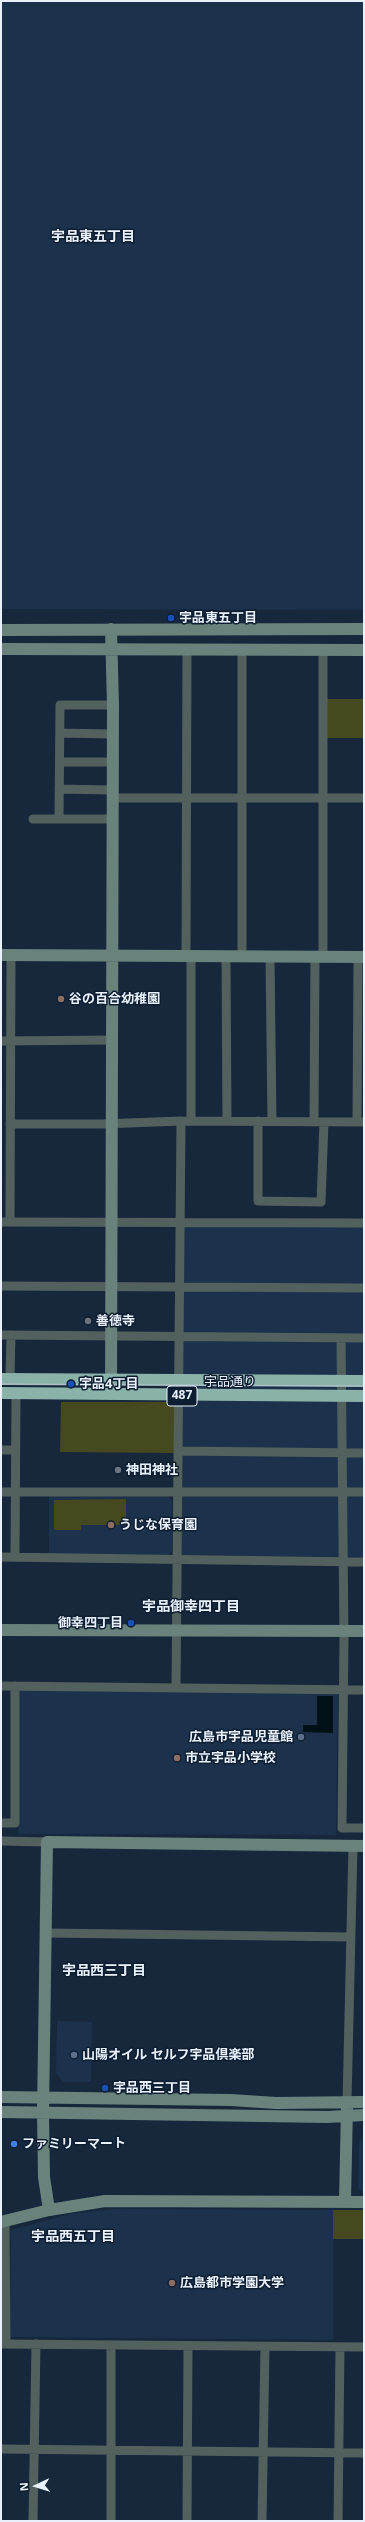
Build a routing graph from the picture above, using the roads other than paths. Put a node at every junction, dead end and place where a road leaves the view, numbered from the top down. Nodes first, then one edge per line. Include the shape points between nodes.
1 (111, 629) junction
2 (364, 629) edge
3 (1, 630) edge
4 (112, 648) junction
5 (1, 649) edge
6 (187, 649) junction
7 (242, 650) junction
8 (323, 650) junction
9 (364, 650) edge
10 (113, 704) junction
11 (60, 733) junction
12 (113, 734) junction
13 (60, 762) junction
14 (113, 762) junction
15 (59, 789) junction
16 (112, 794) junction
17 (186, 798) junction
18 (242, 798) junction
19 (364, 798) edge
20 (322, 799) junction
21 (58, 818) junction
22 (112, 818) junction
23 (33, 819) dead end
24 (6, 955) edge
25 (112, 956) junction
26 (188, 956) junction
27 (226, 956) junction
28 (242, 957) junction
29 (270, 957) junction
30 (319, 957) junction
31 (361, 957) edge
32 (112, 1040) junction
33 (1, 1041) edge
34 (11, 1041) junction
35 (7, 1120) edge
36 (186, 1121) junction
37 (227, 1121) junction
38 (258, 1121) junction
39 (272, 1121) junction
40 (319, 1122) junction
41 (360, 1122) edge
42 (112, 1123) junction
43 (111, 1221) junction
44 (5, 1222) edge
45 (180, 1223) junction
46 (364, 1223) edge
47 (1, 1286) edge
48 (111, 1286) junction
49 (180, 1287) junction
50 (364, 1288) edge
51 (1, 1335) edge
52 (11, 1336) junction
53 (110, 1336) junction
54 (180, 1336) junction
55 (341, 1338) junction
56 (364, 1338) edge
57 (111, 1378) junction
58 (6, 1379) edge
59 (179, 1379) junction
60 (343, 1380) junction
61 (364, 1381) edge
62 (1, 1393) edge
63 (16, 1393) junction
64 (111, 1394) junction
65 (343, 1395) junction
66 (179, 1396) junction
67 (364, 1396) edge
68 (1, 1450) edge
69 (15, 1450) junction
70 (178, 1451) junction
71 (342, 1453) junction
72 (364, 1453) edge
73 (1, 1492) edge
74 (15, 1492) junction
75 (178, 1492) junction
76 (343, 1492) junction
77 (364, 1492) edge
78 (1, 1557) edge
79 (15, 1557) junction
80 (177, 1560) junction
81 (342, 1562) junction
82 (364, 1562) edge
83 (1, 1630) edge
84 (177, 1631) junction
85 (344, 1631) junction
86 (364, 1631) edge
87 (1, 1686) edge
88 (15, 1686) junction
89 (176, 1687) junction
90 (343, 1690) junction
91 (364, 1690) edge
92 (1, 1823) edge
93 (364, 1828) edge
94 (1, 1841) edge
95 (47, 1842) junction
96 (358, 1846) edge
97 (47, 1933) junction
98 (350, 1937) junction
99 (1, 2097) edge
100 (44, 2097) junction
101 (347, 2102) junction
102 (364, 2102) edge
103 (1, 2112) edge
104 (43, 2112) junction
105 (364, 2115) edge
106 (346, 2116) junction
107 (344, 2201) junction
108 (364, 2202) edge
109 (49, 2210) junction
110 (3, 2222) edge
111 (4, 2344) edge
112 (36, 2344) junction
113 (111, 2346) junction
114 (188, 2347) junction
115 (265, 2347) junction
116 (340, 2347) junction
117 (364, 2347) edge
118 (1, 2449) edge
119 (35, 2450) junction
120 (111, 2450) junction
121 (187, 2452) junction
122 (263, 2452) junction
123 (339, 2453) junction
124 (364, 2453) edge
125 (34, 2521) edge
126 (111, 2521) edge
127 (187, 2521) edge
128 (262, 2521) edge
129 (338, 2521) edge

1 - 2 street
1 - 3 street
1 - 4 street
4 - 5 street
4 - 6 street
4 - 10 street
6 - 7 street
6 - 17 street
7 - 8 street
7 - 18 street
8 - 9 street
8 - 20 street
10 - 11 street via 60,704
10 - 12 street
11 - 12 street
11 - 13 street
12 - 14 street
13 - 14 street
13 - 15 street
14 - 16 street
15 - 16 street
15 - 21 street
16 - 17 street
16 - 22 street
17 - 18 street
17 - 26 street
18 - 20 street
18 - 28 street
19 - 20 street
20 - 30 street
21 - 22 street
21 - 23 street
22 - 25 street
24 - 25 street
24 - 34 street
25 - 26 street
25 - 32 street
26 - 27 street
26 - 36 street
27 - 28 street
27 - 37 street
28 - 29 street
29 - 30 street
29 - 39 street
30 - 31 street
30 - 40 street
31 - 41 street
32 - 34 street
32 - 42 street
33 - 34 street
34 - 35 street
35 - 42 street
35 - 44 street
36 - 37 street
36 - 42 street
36 - 45 street
37 - 38 street
38 - 39 street
38 - 40 street via 258,1201 321,1202
39 - 40 street
40 - 41 street
42 - 43 street
43 - 44 street
43 - 45 street
43 - 48 street
45 - 46 street
45 - 49 street
47 - 48 street
48 - 49 street
48 - 53 street
49 - 50 street
49 - 54 street
51 - 52 street
52 - 53 street
52 - 58 street
53 - 54 street
53 - 57 street
54 - 55 street
54 - 59 street
55 - 56 street
55 - 60 street
57 - 58 highway, 宇品通り / 487
57 - 59 highway, 宇品通り / 487
57 - 64 street
59 - 60 highway, 宇品通り / 487
59 - 66 street
60 - 61 highway, 宇品通り / 487
60 - 65 street
62 - 63 highway, 宇品通り / 487
63 - 64 highway, 宇品通り / 487
63 - 69 street
64 - 66 highway, 宇品通り / 487
65 - 66 highway, 宇品通り / 487
65 - 67 highway, 宇品通り / 487
65 - 71 street
66 - 70 street
68 - 69 street
69 - 74 street
70 - 71 street
70 - 75 street
71 - 72 street
71 - 76 street
73 - 74 street
74 - 75 street
74 - 79 street
75 - 76 street
75 - 80 street
76 - 77 street
76 - 81 street
78 - 79 street
79 - 80 street
80 - 81 street
80 - 84 street
81 - 82 street
81 - 85 street
83 - 84 street
84 - 85 street
84 - 89 street
85 - 86 street
85 - 90 street
87 - 88 street
88 - 89 street
88 - 92 street via 14,1823
89 - 90 street
90 - 91 street
90 - 93 street via 342,1828
94 - 95 street
95 - 96 street
95 - 97 street
96 - 98 street
97 - 98 street
97 - 100 street
98 - 101 street
99 - 100 street
100 - 101 street via 276,2103
100 - 104 street
101 - 102 street
101 - 106 street
103 - 104 street
104 - 106 street
104 - 109 street via 44,2177
105 - 106 street
106 - 107 street
107 - 108 street
107 - 109 street via 124,2200
109 - 110 street
110 - 111 street
111 - 112 street
112 - 113 street
112 - 119 street
113 - 114 street
113 - 120 street
114 - 115 street
114 - 121 street
115 - 116 street
115 - 122 street
116 - 117 street
116 - 123 street
118 - 119 street
119 - 120 street
119 - 125 street
120 - 121 street
120 - 126 street
121 - 122 street
121 - 127 street
122 - 123 street
122 - 128 street
123 - 124 street
123 - 129 street

